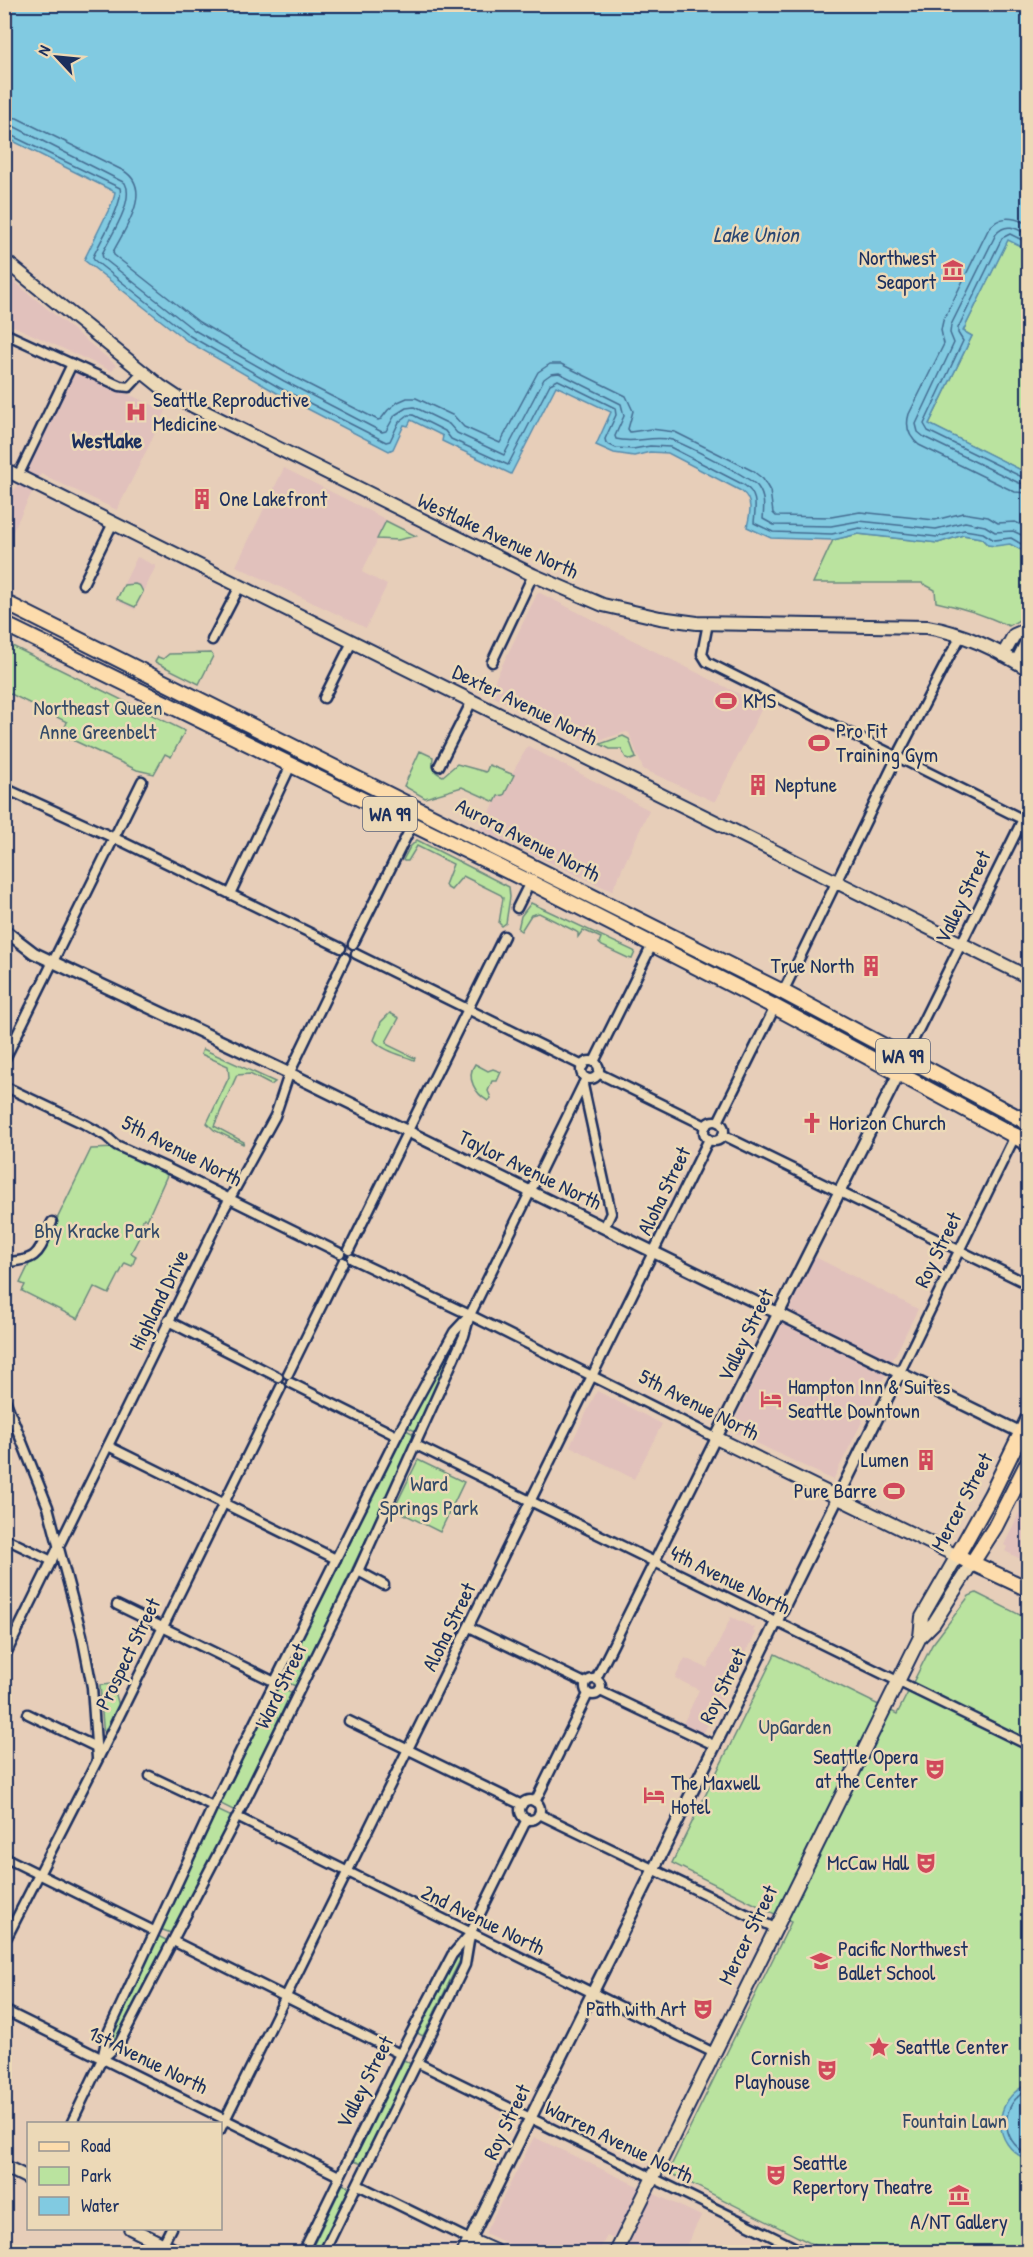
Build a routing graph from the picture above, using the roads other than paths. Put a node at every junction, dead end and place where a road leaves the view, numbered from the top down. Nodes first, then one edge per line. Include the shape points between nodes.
1 (4, 260) edge
2 (4, 333) edge
3 (72, 364) junction
4 (143, 372) junction
5 (4, 469) edge
6 (18, 476) junction
7 (113, 523) junction
8 (533, 575) junction
9 (83, 584) dead end
10 (240, 586) junction
11 (4, 602) edge
12 (708, 623) junction
13 (4, 624) edge
14 (1029, 629) edge
15 (962, 636) junction
16 (212, 640) dead end
17 (1029, 640) edge
18 (352, 642) junction
19 (1003, 655) junction
20 (492, 662) dead end
21 (1017, 662) junction
22 (1029, 669) edge
23 (324, 698) dead end
24 (472, 701) junction
25 (897, 757) junction
26 (291, 765) junction
27 (440, 766) dead end
28 (142, 781) dead end
29 (4, 788) edge
30 (1026, 820) edge
31 (412, 825) junction
32 (114, 838) junction
33 (837, 881) junction
34 (530, 882) junction
35 (230, 894) junction
36 (517, 908) dead end
37 (4, 930) edge
38 (504, 936) dead end
39 (10, 940) edge
40 (962, 943) junction
41 (353, 944) junction
42 (652, 945) junction
43 (341, 948) junction
44 (356, 954) junction
45 (345, 958) junction
46 (53, 963) junction
47 (1029, 977) edge
48 (783, 992) junction
49 (775, 1007) junction
50 (468, 1009) junction
51 (905, 1057) junction
52 (4, 1061) edge
53 (594, 1062) junction
54 (583, 1066) junction
55 (598, 1073) junction
56 (899, 1073) junction
57 (289, 1074) junction
58 (585, 1081) junction
59 (4, 1086) edge
60 (1027, 1117) edge
61 (718, 1122) junction
62 (706, 1126) junction
63 (407, 1131) junction
64 (723, 1135) junction
65 (709, 1139) junction
66 (1022, 1139) edge
67 (530, 1192) junction
68 (838, 1192) junction
69 (229, 1199) junction
70 (52, 1222) dead end
71 (604, 1228) junction
72 (960, 1250) junction
73 (654, 1253) junction
74 (344, 1255) junction
75 (4, 1262) edge
76 (1029, 1284) edge
77 (778, 1313) junction
78 (470, 1315) junction
79 (168, 1321) junction
80 (900, 1372) junction
81 (288, 1374) junction
82 (593, 1376) junction
83 (278, 1377) junction
84 (291, 1383) junction
85 (281, 1387) junction
86 (4, 1397) edge
87 (1029, 1419) edge
88 (1025, 1434) edge
89 (397, 1436) junction
90 (716, 1438) junction
91 (416, 1445) junction
92 (108, 1446) junction
93 (1029, 1462) edge
94 (839, 1498) junction
95 (531, 1501) junction
96 (223, 1503) junction
97 (4, 1538) edge
98 (59, 1547) junction
99 (957, 1556) junction
100 (336, 1559) junction
101 (52, 1561) junction
102 (654, 1562) junction
103 (972, 1563) junction
104 (358, 1571) junction
105 (384, 1585) dead end
106 (1028, 1591) edge
107 (117, 1605) dead end
108 (777, 1623) junction
109 (162, 1626) junction
110 (469, 1627) junction
111 (920, 1637) junction
112 (4, 1658) edge
113 (596, 1679) junction
114 (898, 1681) junction
115 (275, 1682) junction
116 (585, 1683) junction
117 (600, 1691) junction
118 (588, 1694) junction
119 (28, 1714) dead end
120 (349, 1720) dead end
121 (1029, 1745) edge
122 (716, 1746) junction
123 (96, 1747) junction
124 (407, 1750) junction
125 (97, 1761) junction
126 (150, 1776) dead end
127 (535, 1802) junction
128 (522, 1805) junction
129 (213, 1806) junction
130 (539, 1814) junction
131 (237, 1818) junction
132 (527, 1819) junction
133 (4, 1857) edge
134 (654, 1870) junction
135 (346, 1873) junction
136 (40, 1874) junction
137 (775, 1928) junction
138 (154, 1931) junction
139 (470, 1934) junction
140 (5, 1940) edge
141 (173, 1941) junction
142 (593, 1994) junction
143 (285, 1997) junction
144 (4, 2010) edge
145 (714, 2053) junction
146 (400, 2054) junction
147 (102, 2060) junction
148 (418, 2063) junction
149 (530, 2119) junction
150 (226, 2120) junction
151 (72, 2122) edge
152 (222, 2127) edge
153 (4, 2166) edge
154 (339, 2176) junction
155 (27, 2178) edge
156 (653, 2178) junction
157 (358, 2185) junction
158 (132, 2230) edge
159 (170, 2230) edge
160 (470, 2240) junction
161 (161, 2249) edge
162 (178, 2253) edge
163 (303, 2253) edge
164 (324, 2253) edge
165 (464, 2253) edge
166 (497, 2253) edge
167 (616, 2253) edge
168 (804, 2253) edge

1 - 4 main road, Westlake Avenue North
2 - 3 street
3 - 4 street via 120,386 129,387
3 - 6 street
4 - 8 main road, Westlake Avenue North via 181,400 218,420
5 - 6 main road, Dexter Avenue North
6 - 7 main road, Dexter Avenue North
7 - 9 street
7 - 10 main road, Dexter Avenue North
8 - 12 main road, Westlake Avenue North via 627,611
8 - 20 street
10 - 16 street
10 - 18 main road, Dexter Avenue North
11 - 48 main road, Aurora Avenue North / WA 99
12 - 15 main road, Westlake Avenue North via 910,626 942,629
12 - 25 street via 702,654 707,662
13 - 26 main road, Aurora Avenue North / WA 99
14 - 19 main road via 1014,635
15 - 19 main road, Westlake Avenue North
15 - 25 street
17 - 21 main road
18 - 23 street
18 - 24 main road, Dexter Avenue North
19 - 21 main road, Westlake Avenue North
21 - 22 main road, Westlake Avenue North
24 - 27 street
24 - 33 main road, Dexter Avenue North
25 - 30 street
25 - 33 street
26 - 31 main road, Aurora Avenue North / WA 99
26 - 35 street
28 - 32 street
29 - 32 street
30 - 40 street, Valley Street
31 - 34 main road, Aurora Avenue North / WA 99
31 - 41 street
32 - 35 street
32 - 46 street
33 - 40 main road, Dexter Avenue North
33 - 48 street
34 - 36 street
34 - 42 main road, Aurora Avenue North / WA 99
35 - 43 street
37 - 39 street, Taylor Avenue North
38 - 50 street
39 - 46 street, Taylor Avenue North
40 - 47 main road, Dexter Avenue North
40 - 51 street, Valley Street
41 - 43 street
41 - 44 street
42 - 49 main road, Aurora Avenue North / WA 99
42 - 53 street
43 - 45 street
44 - 45 street
44 - 50 street
45 - 57 street, Highland Drive
46 - 52 street
46 - 57 street, Taylor Avenue North
48 - 51 main road, Aurora Avenue North / WA 99
49 - 56 main road, Aurora Avenue North / WA 99
49 - 61 street
50 - 54 street
50 - 63 street
51 - 60 main road, Aurora Avenue North / WA 99
53 - 54 street
53 - 55 street
54 - 58 street
55 - 58 street
55 - 62 street
56 - 66 main road, Aurora Avenue North / WA 99
56 - 68 street, Valley Street
57 - 63 street, Taylor Avenue North
57 - 69 street, Highland Drive via 275,1116
58 - 67 street, Ward Street
58 - 71 street via 611,1214
59 - 69 street, 5th Avenue North
61 - 62 street
61 - 64 street via 724,1128
62 - 65 street
63 - 67 street, Taylor Avenue North
63 - 74 street
64 - 65 street via 717,1141
64 - 68 street
65 - 73 street, Aloha Street
66 - 72 street, Roy Street
67 - 71 street, Taylor Avenue North
67 - 78 street, Ward Street
68 - 72 street
68 - 77 street, Valley Street
69 - 74 street, 5th Avenue North
69 - 79 street, Highland Drive
70 - 75 street via 30,1260
71 - 73 street, Taylor Avenue North
72 - 76 street
72 - 80 street, Roy Street
73 - 77 street, Taylor Avenue North
73 - 82 street, Aloha Street
74 - 78 street, 5th Avenue North via 348,1263 352,1259
74 - 81 street
77 - 80 street, Taylor Avenue North
77 - 90 street, Valley Street
78 - 82 street, 5th Avenue North
78 - 89 street, Ward Street via 454,1332
78 - 91 street, Ward Street
79 - 83 street
79 - 92 street, Highland Drive
80 - 88 street, Taylor Avenue North
80 - 94 street, Roy Street
81 - 83 street
81 - 84 street
82 - 90 street, 5th Avenue North
82 - 95 street, Aloha Street
83 - 85 street
84 - 85 street
84 - 89 street
85 - 96 street, Prospect Street
86 - 98 street via 48,1507
87 - 88 main road, Mercer Street
88 - 99 main road, Mercer Street
89 - 100 street, Ward Street
90 - 94 main road, 5th Avenue North
90 - 102 street, Valley Street
91 - 95 street, 4th Avenue North
91 - 104 street, Ward Street
92 - 96 street
92 - 98 street, Highland Drive
93 - 103 main road, Mercer Street
94 - 99 main road, 5th Avenue North
94 - 108 street, Roy Street
95 - 102 street, 4th Avenue North
95 - 110 street, Aloha Street
96 - 100 street
96 - 109 street, Prospect Street
97 - 101 street
98 - 101 street, Highland Drive
98 - 123 street via 92,1687
99 - 103 main road, 5th Avenue North
99 - 111 main road, Mercer Street via 922,1617
100 - 115 street, Ward Street
101 - 112 street, Highland Drive
102 - 108 street, 4th Avenue North
102 - 113 street, Valley Street
103 - 106 main road, 5th Avenue North
103 - 111 main road, Mercer Street via 934,1623
104 - 105 street
104 - 131 street, Ward Street
107 - 109 street
108 - 114 street, 4th Avenue North
108 - 122 street, Roy Street
109 - 115 street
109 - 125 street, Prospect Street
110 - 116 street
110 - 124 street, Aloha Street
111 - 114 main road, Mercer Street
113 - 116 street
113 - 117 street via 601,1684
114 - 121 street, 4th Avenue North
114 - 137 main road, Mercer Street
115 - 129 street, Ward Street
116 - 118 street
117 - 118 street
117 - 122 street
118 - 127 street
119 - 123 street
120 - 124 street
122 - 134 street, Roy Street
123 - 125 street
124 - 128 street
124 - 135 street, Aloha Street
125 - 136 street, Prospect Street
126 - 129 street
127 - 128 street via 529,1800
127 - 130 street
128 - 132 street via 521,1813
129 - 138 street, Ward Street
130 - 132 street
130 - 134 street
131 - 135 street, 2nd Avenue North
131 - 141 street, Ward Street
132 - 139 street, Valley Street
133 - 136 street
134 - 137 street
134 - 142 street, Roy Street
135 - 139 street, 2nd Avenue North
135 - 143 street, Aloha Street
136 - 138 street
136 - 140 street, Prospect Street
137 - 145 main road, Mercer Street
138 - 147 street, Ward Street via 108,2033
139 - 142 street, 2nd Avenue North
139 - 146 street, Valley Street via 452,1955
139 - 148 street, Valley Street via 465,1965
141 - 143 street
141 - 147 street, Ward Street via 120,2044
142 - 145 street, 2nd Avenue North
142 - 149 street, Roy Street
143 - 146 street
143 - 150 street, Aloha Street
144 - 147 street, 1st Avenue North
145 - 156 main road, Mercer Street
146 - 154 street, Valley Street
147 - 150 street, 1st Avenue North
147 - 151 street, Ward Street
148 - 149 street, Warren Avenue North
148 - 157 street, Valley Street
149 - 156 street, Warren Avenue North
149 - 160 street, Roy Street
150 - 152 street, Aloha Street
150 - 154 street, 1st Avenue North
153 - 155 main road
154 - 163 street, Valley Street
156 - 167 main road, Mercer Street
156 - 168 street, Warren Avenue North
157 - 160 street
157 - 164 street, Valley Street
158 - 161 main road
159 - 161 street
160 - 165 main road, Roy Street
160 - 166 main road
161 - 162 main road

